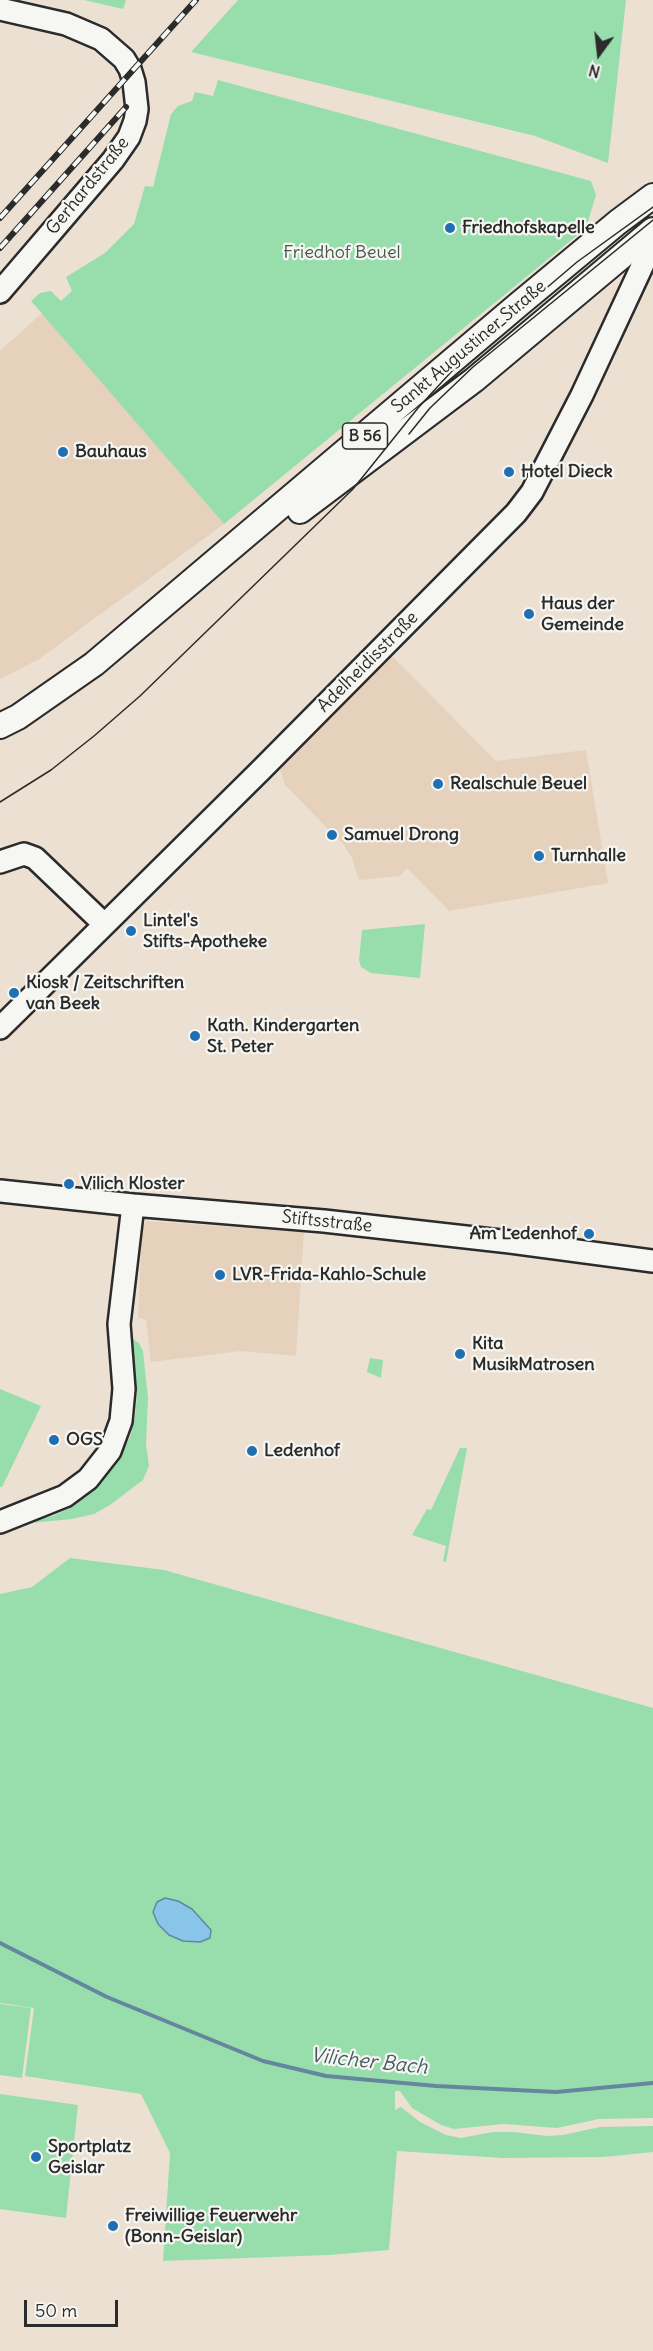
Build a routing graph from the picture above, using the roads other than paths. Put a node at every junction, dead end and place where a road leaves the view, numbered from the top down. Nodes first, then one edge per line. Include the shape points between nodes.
1 (0, 9) edge
2 (648, 210) edge
3 (653, 231) edge
4 (653, 237) edge
5 (0, 292) edge
6 (94, 664) junction
7 (0, 726) edge
8 (0, 862) edge
9 (104, 924) junction
10 (0, 1028) edge
11 (0, 1191) edge
12 (133, 1205) junction
13 (653, 1261) edge
14 (0, 1522) edge

1 - 5 street, Gerhardstraße via 66,24 101,39 130,69 137,109 132,130 114,160
2 - 6 main road, Sankt Augustiner Straße / B 56 via 609,229
3 - 6 main road, Sankt Augustiner Straße / B 56 via 474,380 118,651
4 - 9 street, Adelheidisstraße via 582,395 532,492 516,513
6 - 7 main road, Sankt Augustiner Straße / B 56
8 - 9 street via 24,854 35,858
9 - 10 street, Adelheidisstraße
11 - 12 street, Stiftsstraße
12 - 13 street, Stiftsstraße via 324,1221
12 - 14 street via 119,1324 124,1389 121,1421 110,1451 88,1479 65,1496

